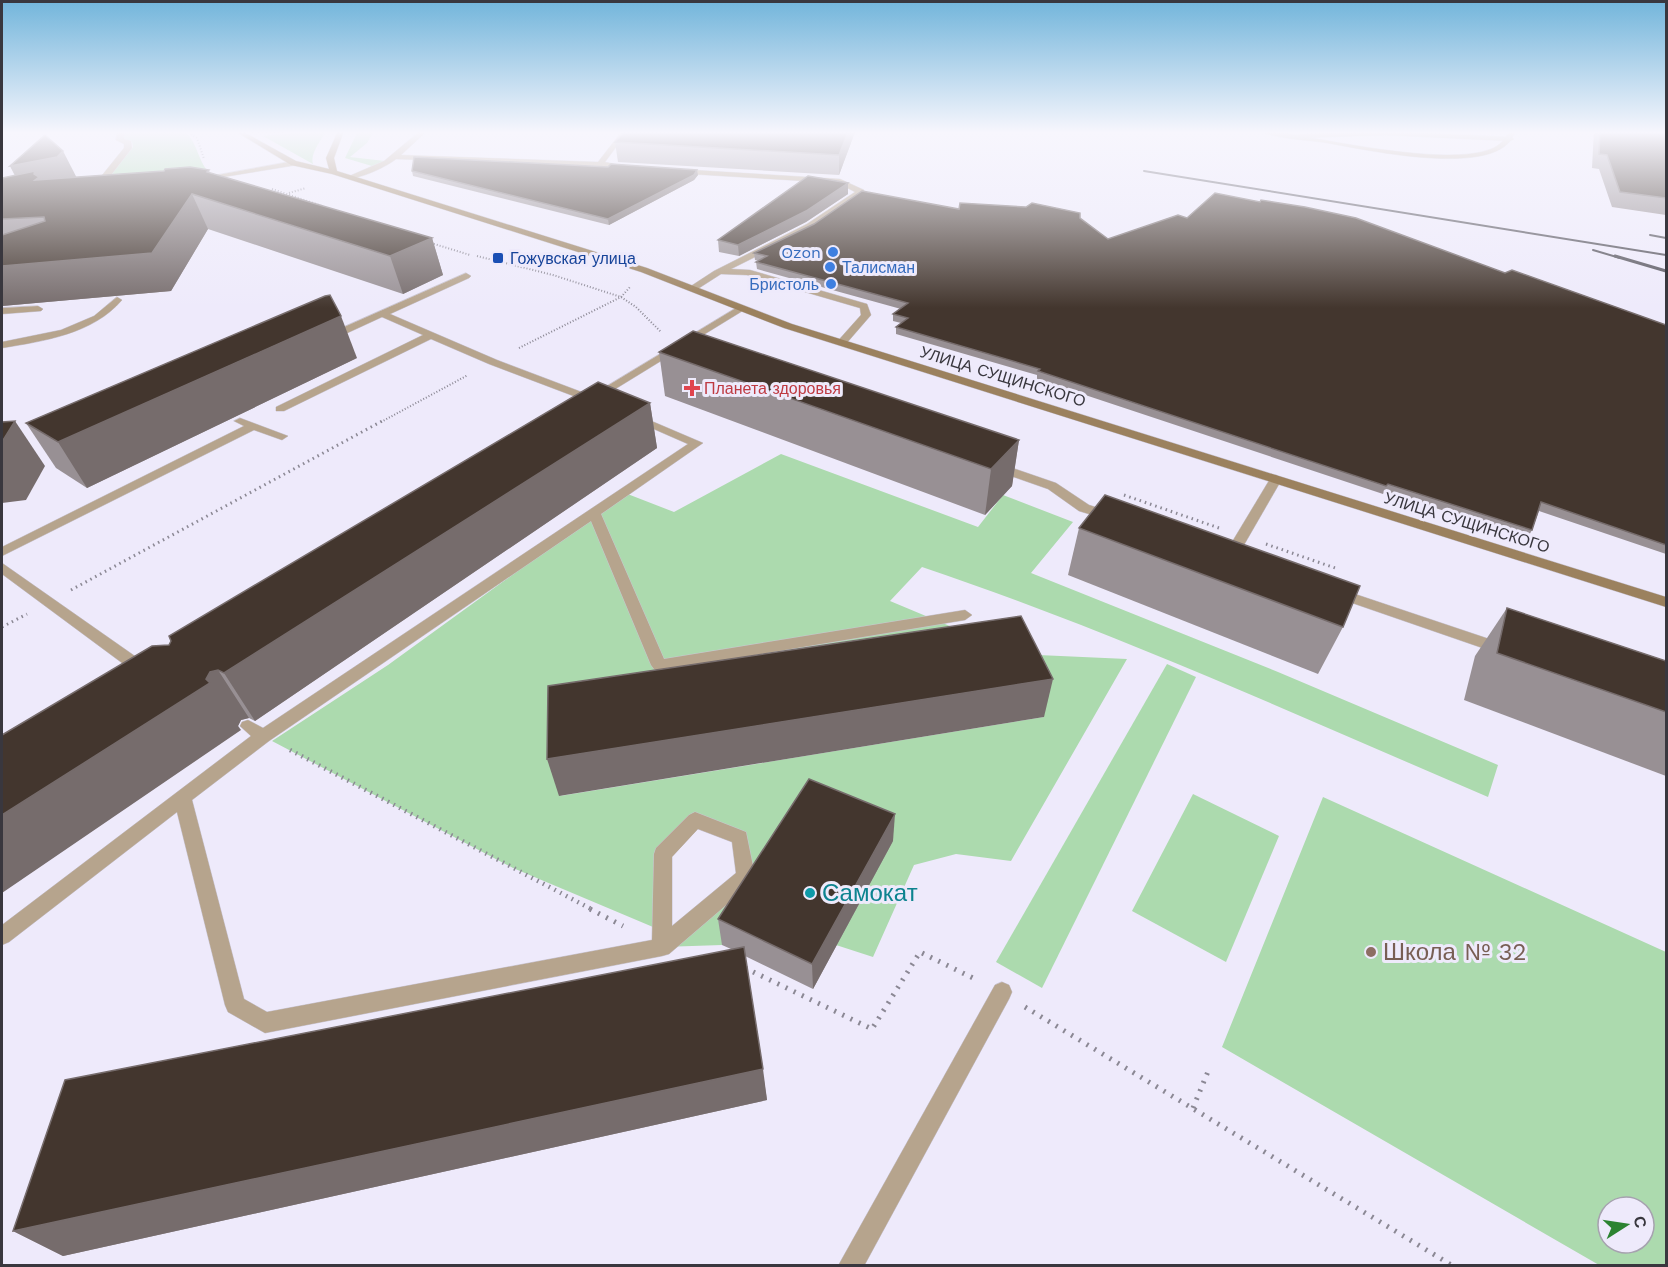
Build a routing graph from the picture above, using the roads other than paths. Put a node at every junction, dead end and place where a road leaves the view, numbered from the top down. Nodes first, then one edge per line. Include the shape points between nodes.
1 (92, 190) edge
2 (392, 190) edge
3 (857, 190) edge
4 (103, 192) edge
5 (717, 273) junction
6 (466, 276) dead end
7 (693, 288) junction
8 (117, 300) edge
9 (38, 309) edge
10 (739, 310) junction
11 (2, 312) edge
12 (382, 314) junction
13 (339, 333) edge
14 (431, 335) junction
15 (841, 343) junction
16 (2, 345) edge
17 (671, 351) junction
18 (687, 362) edge
19 (586, 402) junction
20 (280, 409) dead end
21 (282, 436) dead end
22 (986, 463) edge
23 (1276, 479) junction
24 (595, 514) junction
25 (1129, 523) edge
26 (2, 552) edge
27 (1230, 557) edge
28 (2, 568) edge
29 (1329, 590) edge
30 (1666, 602) edge
31 (965, 615) dead end
32 (1520, 655) edge
33 (157, 661) edge
34 (183, 798) junction
35 (2, 936) edge
36 (662, 947) junction
37 (1002, 992) road end
38 (850, 1266) edge

1 - 4 street via 89,194
2 - 7 street, УЛИЦА СУЩИНСКОГО
3 - 5 street via 861,192 810,225
5 - 7 street
5 - 15 street via 747,272 864,306 866,315
6 - 12 street
7 - 10 street, УЛИЦА СУЩИНСКОГО
8 - 16 street via 98,318 64,332
9 - 11 street
10 - 15 street, УЛИЦА СУЩИНСКОГО
10 - 17 street
12 - 13 street
12 - 14 street
14 - 19 street
14 - 20 street
15 - 23 street, УЛИЦА СУЩИНСКОГО
17 - 18 street
17 - 19 street
19 - 24 street via 618,410 697,443
21 - 26 street via 246,424
22 - 25 street via 1052,486 1084,508
23 - 27 street
23 - 30 street, УЛИЦА СУЩИНСКОГО
24 - 31 street via 659,665
24 - 34 street via 255,731
28 - 33 street via 138,673
29 - 32 street
34 - 35 street
34 - 36 street via 235,1005 265,1023
36 - 36 street via 746,876 740,837 695,820 663,854
37 - 38 street

